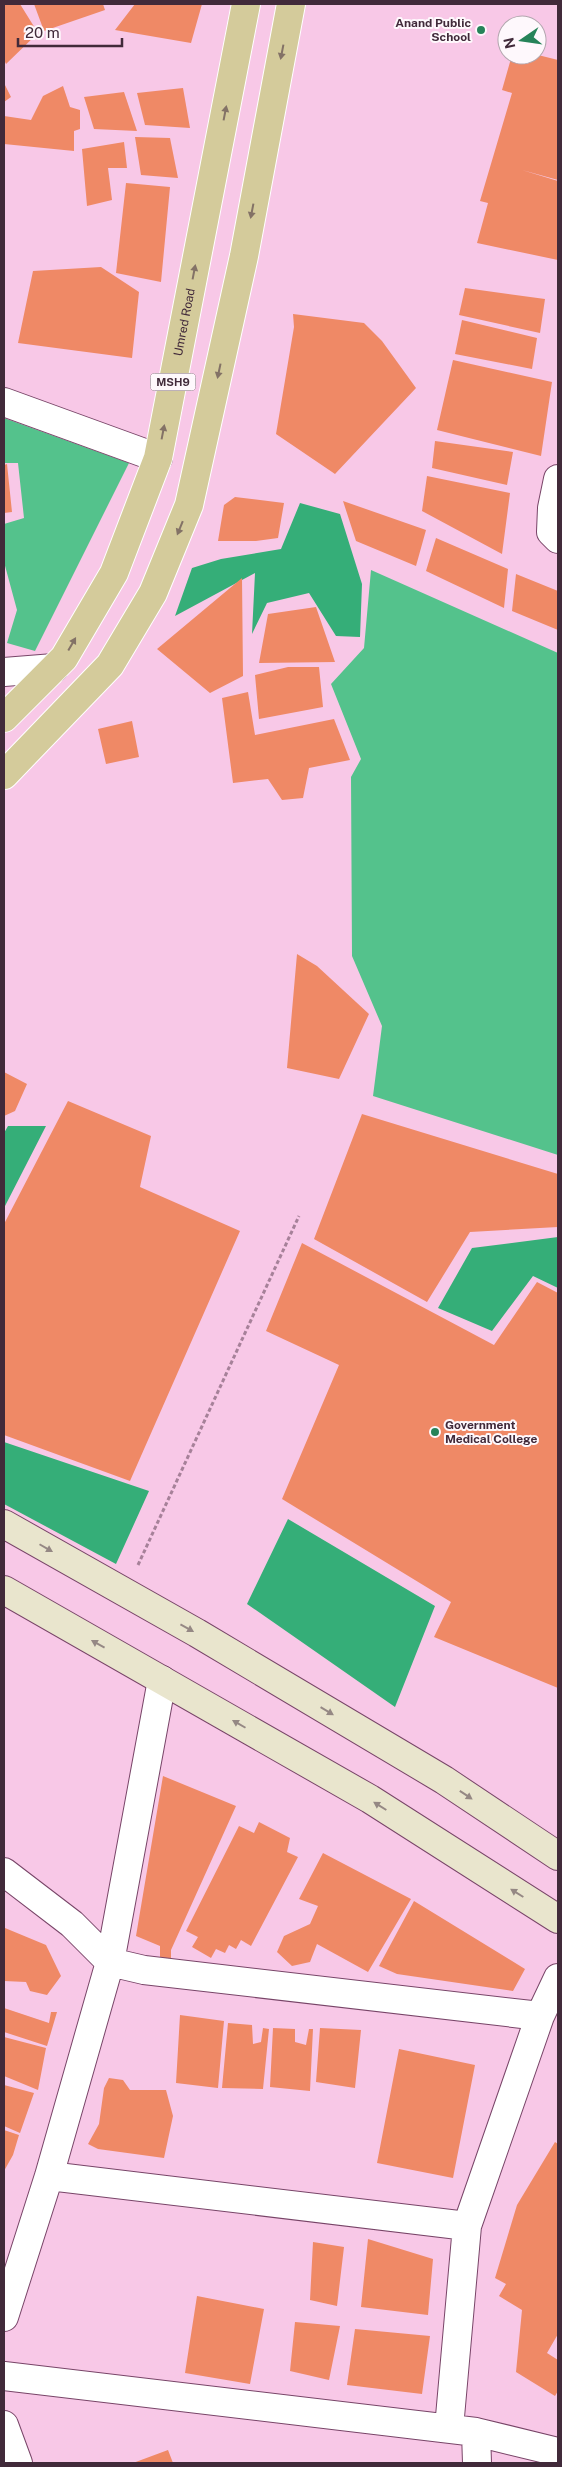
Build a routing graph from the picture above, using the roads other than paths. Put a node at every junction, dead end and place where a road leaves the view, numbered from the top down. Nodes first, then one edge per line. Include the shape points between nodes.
1 (246, 4) edge
2 (291, 4) edge
3 (4, 402) edge
4 (158, 458) junction
5 (558, 479) edge
6 (558, 539) edge
7 (54, 668) junction
8 (4, 672) edge
9 (4, 718) edge
10 (4, 775) edge
11 (4, 1524) edge
12 (4, 1590) edge
13 (162, 1680) junction
14 (558, 1856) edge
15 (4, 1872) edge
16 (558, 1919) edge
17 (110, 1962) junction
18 (558, 1978) edge
19 (540, 2016) junction
20 (49, 2176) junction
21 (467, 2226) junction
22 (4, 2316) edge
23 (4, 2376) edge
24 (4, 2425) edge
25 (449, 2428) junction
26 (476, 2432) junction
27 (558, 2452) edge
28 (18, 2463) edge
29 (477, 2463) edge

4 -> 1 main road, Umred Road / MSH9
2 -> 10 main road via 244,256 189,505 153,593 110,665
3 - 4 street
7 -> 4 main road, Umred Road / MSH9 via 64,658 114,573
5 - 6 street via 551,532
7 - 8 street
7 - 9 main road, Umred Road / MSH9
11 -> 14 main road via 444,1780
13 -> 12 main road
16 -> 13 main road via 370,1799
13 - 17 street
15 - 17 street via 72,1924
17 - 19 street via 154,1972
17 - 20 street
18 - 19 street
19 - 21 street
20 - 21 street
20 - 22 street
21 - 25 street
23 - 25 street
24 - 28 street
25 - 26 street
26 - 27 street
26 - 29 street

